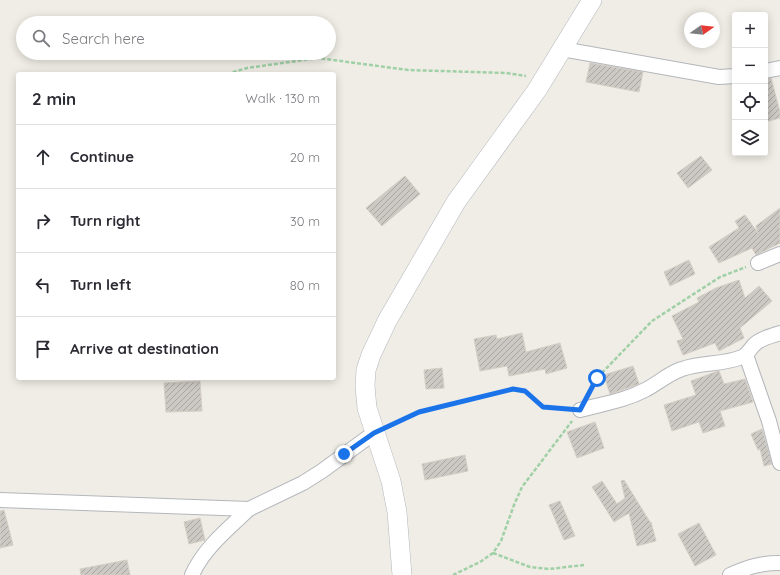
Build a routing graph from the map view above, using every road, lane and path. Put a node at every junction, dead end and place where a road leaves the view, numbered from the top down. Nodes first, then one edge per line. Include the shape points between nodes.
1 (592, 0) edge
2 (562, 49) junction
3 (304, 60) edge
4 (333, 60) edge
5 (780, 68) edge
6 (768, 70) edge
7 (234, 72) edge
8 (732, 76) edge
9 (544, 78) junction
10 (780, 254) edge
11 (758, 263) joint
12 (780, 333) edge
13 (746, 355) junction
14 (580, 410) junction
15 (775, 417) edge
16 (374, 433) junction
17 (780, 463) edge
18 (0, 500) edge
19 (249, 509) junction
20 (493, 553) junction
21 (780, 563) edge
22 (584, 565) dead end
23 (192, 575) edge
24 (402, 575) edge
25 (453, 575) edge
26 (730, 575) edge

1 - 2 street
2 - 8 street via 719,77
2 - 9 street
3 - 7 path
4 - 9 path via 408,70
5 - 6 street
9 - 16 street via 456,202 371,355 366,370 365,386 367,408
10 - 11 street
11 - 14 path via 720,277 652,321 597,378
12 - 13 street via 754,344
13 - 14 street via 731,361 680,370 623,400
13 - 15 street
14 - 16 path via 543,407 525,391 513,389 419,412
14 - 20 path via 522,487 501,541
15 - 17 street
16 - 19 street via 303,483
16 - 24 street via 391,482 397,512
18 - 19 street
19 - 23 street via 210,547
20 - 22 path via 530,567 549,569
20 - 25 path
21 - 26 street via 750,566

